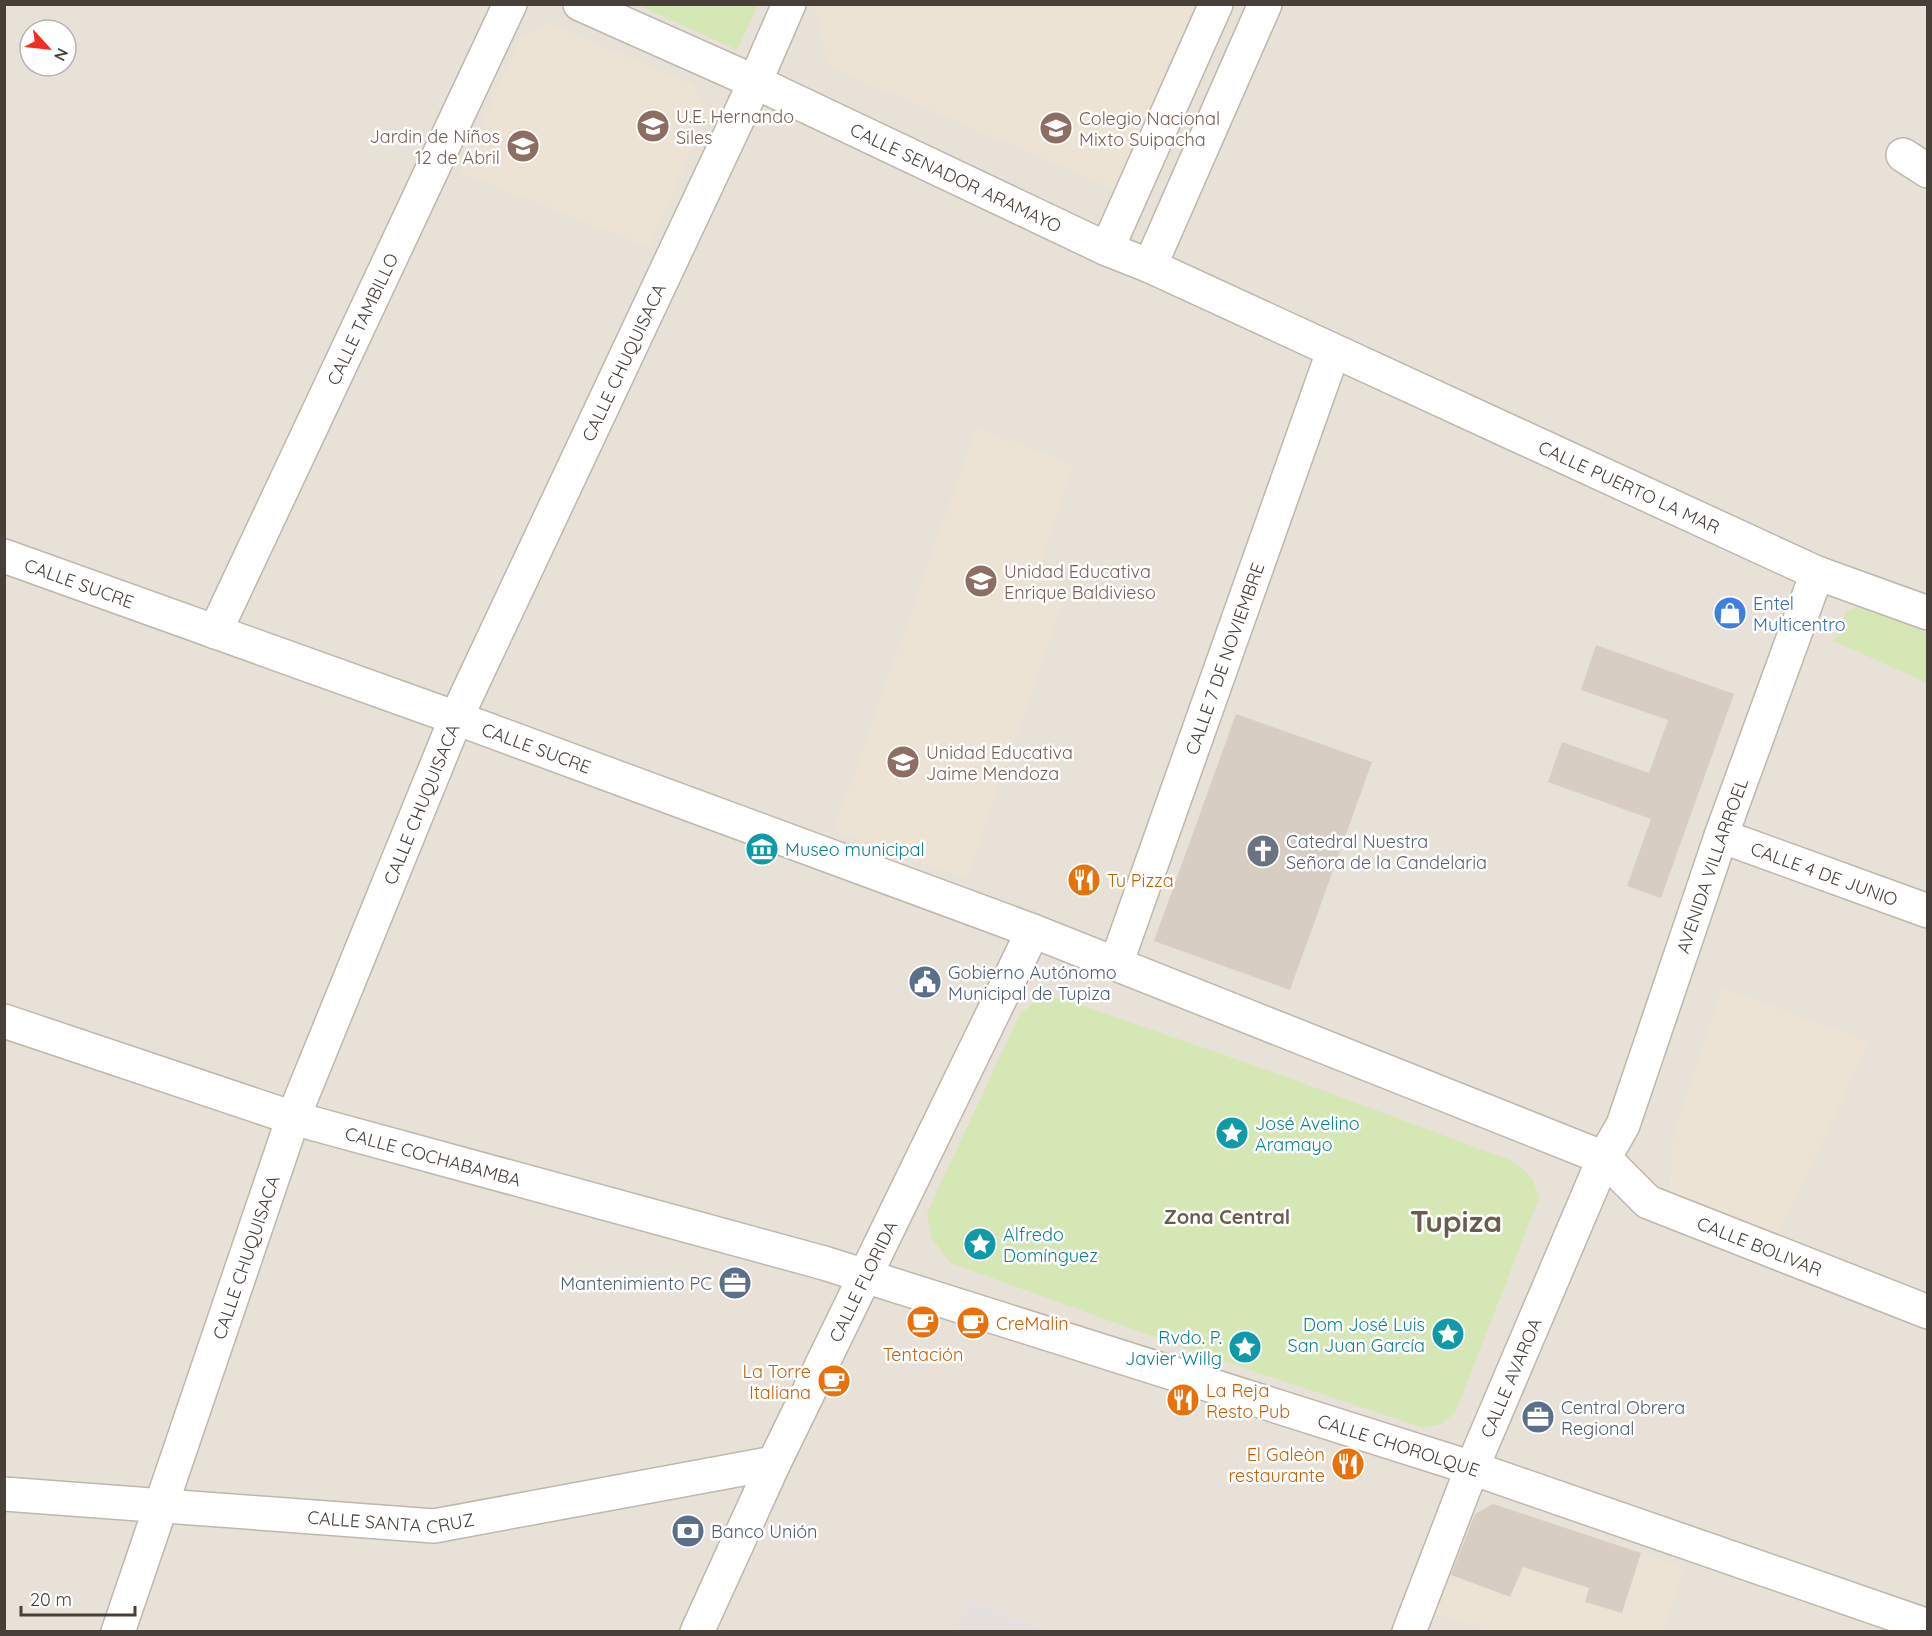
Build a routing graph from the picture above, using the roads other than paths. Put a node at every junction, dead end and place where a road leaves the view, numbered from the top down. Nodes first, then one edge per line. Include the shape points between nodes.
1 (510, 4) edge
2 (579, 4) edge
3 (789, 4) edge
4 (1216, 4) edge
5 (1265, 4) edge
6 (755, 82) junction
7 (1107, 249) junction
8 (1150, 266) junction
9 (1333, 352) junction
10 (4, 556) edge
11 (1817, 573) junction
12 (1928, 613) edge
13 (215, 632) junction
14 (456, 718) junction
15 (1721, 836) junction
16 (1928, 911) edge
17 (1033, 931) junction
18 (1116, 964) junction
19 (4, 1021) edge
20 (293, 1118) junction
21 (1604, 1158) junction
22 (866, 1277) junction
23 (1928, 1312) edge
24 (774, 1463) junction
25 (1472, 1468) junction
26 (4, 1494) edge
27 (160, 1506) junction
28 (1928, 1626) edge
29 (118, 1632) edge
30 (697, 1632) edge
31 (1409, 1632) edge

1 - 13 street, CALLE TAMBILLO
2 - 6 street, CALLE SENADOR ARAMAYO
3 - 6 street, CALLE CHUQUISACA
4 - 7 street
5 - 8 street
6 - 7 street, CALLE SENADOR ARAMAYO
6 - 14 street, CALLE CHUQUISACA
7 - 8 street, CALLE SENADOR ARAMAYO
8 - 9 street, CALLE SENADOR ARAMAYO
9 - 11 street, CALLE PUERTO LA MAR
9 - 18 street, CALLE 7 DE NOVIEMBRE
10 - 13 street, CALLE SUCRE
11 - 12 street, CALLE PUERTO LA MAR
11 - 15 street, AVENIDA VILLARROEL
13 - 14 street, CALLE SUCRE
14 - 17 street, CALLE SUCRE
14 - 20 street, CALLE CHUQUISACA
15 - 16 street, CALLE 4 DE JUNIO
15 - 21 street, AVENIDA VILLARROEL via 1623,1125
17 - 18 street, CALLE SUCRE
17 - 22 street, CALLE FLORIDA
18 - 21 street, CALLE SUCRE
19 - 20 street, CALLE COCHABAMBA
20 - 22 street, CALLE COCHABAMBA
20 - 27 street, CALLE CHUQUISACA
21 - 23 street, CALLE BOLIVAR via 1648,1202
21 - 25 street, CALLE AVAROA
22 - 24 street, CALLE FLORIDA
22 - 25 street, CALLE CHOROLQUE
24 - 27 street, CALLE SANTA CRUZ via 434,1526
24 - 30 street, CALLE FLORIDA
25 - 28 street, CALLE CHOROLQUE
25 - 31 street, CALLE AVAROA
26 - 27 street, CALLE SANTA CRUZ
27 - 29 street, CALLE CHUQUISACA

